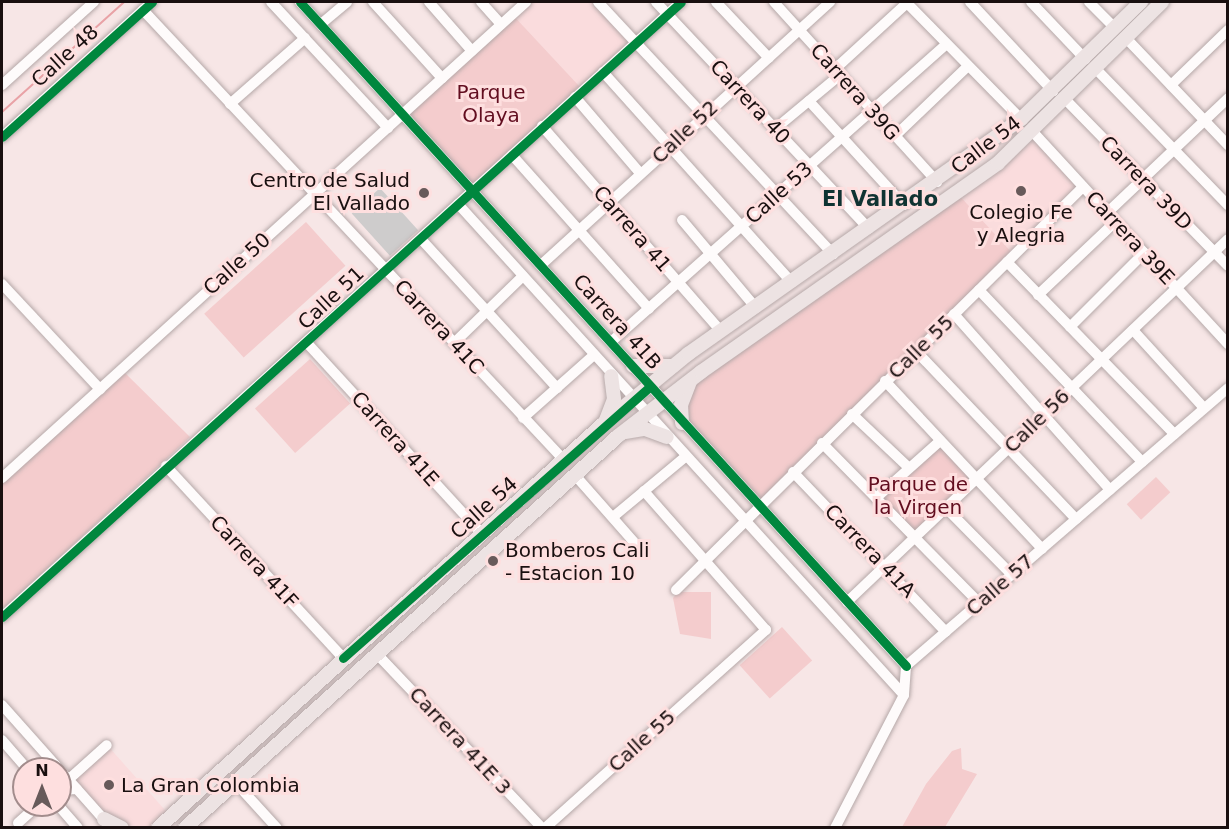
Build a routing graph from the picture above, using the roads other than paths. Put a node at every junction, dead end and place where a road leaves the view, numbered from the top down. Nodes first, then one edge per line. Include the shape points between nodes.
1 (152, 2) edge
2 (271, 2) edge
3 (300, 2) edge
4 (347, 2) edge
5 (373, 2) edge
6 (429, 2) edge
7 (481, 2) edge
8 (526, 2) edge
9 (598, 2) edge
10 (656, 2) edge
11 (681, 2) edge
12 (716, 2) edge
13 (774, 2) edge
14 (830, 2) edge
15 (907, 2) edge
16 (970, 2) edge
17 (1031, 2) edge
18 (1089, 2) edge
19 (1141, 2) edge
20 (1162, 2) edge
21 (90, 3) edge
22 (142, 10) junction
23 (668, 14) junction
24 (321, 24) junction
25 (501, 24) junction
26 (1115, 28) junction
27 (799, 30) junction
28 (1227, 30) edge
29 (305, 38) junction
30 (1126, 38) junction
31 (637, 42) junction
32 (946, 44) junction
33 (472, 51) junction
34 (769, 58) junction
35 (1090, 64) junction
36 (968, 66) junction
37 (603, 72) junction
38 (837, 72) junction
39 (442, 78) junction
40 (2, 85) edge
41 (735, 86) junction
42 (1171, 86) junction
43 (1053, 91) junction
44 (575, 97) junction
45 (1227, 98) edge
46 (1065, 99) junction
47 (809, 101) junction
48 (230, 104) junction
49 (871, 111) junction
50 (402, 114) junction
51 (703, 115) junction
52 (1021, 120) junction
53 (1204, 120) junction
54 (542, 126) junction
55 (388, 128) junction
56 (775, 129) junction
57 (1033, 132) junction
58 (895, 136) junction
59 (2, 137) edge
60 (842, 137) junction
61 (671, 145) junction
62 (1227, 146) edge
63 (1174, 149) junction
64 (512, 155) junction
65 (809, 166) junction
66 (640, 173) junction
67 (1142, 179) junction
68 (937, 182) junction
69 (1083, 187) junction
70 (473, 191) junction
71 (778, 193) junction
72 (314, 194) junction
73 (608, 202) junction
74 (458, 204) junction
75 (904, 205) junction
76 (1227, 205) edge
77 (1107, 213) junction
78 (682, 220) dead end
79 (1115, 222) junction
80 (742, 225) junction
81 (869, 229) junction
82 (579, 230) junction
83 (421, 239) junction
84 (1227, 239) edge
85 (1214, 252) junction
86 (711, 253) junction
87 (1144, 253) junction
88 (833, 254) junction
89 (1007, 262) junction
90 (541, 265) junction
91 (1227, 266) edge
92 (386, 272) junction
93 (523, 276) junction
94 (678, 282) junction
95 (792, 283) junction
96 (2, 284) edge
97 (1176, 288) junction
98 (979, 290) junction
99 (1038, 295) junction
100 (756, 308) junction
101 (649, 309) junction
102 (487, 311) junction
103 (954, 314) junction
104 (1070, 327) junction
105 (1132, 330) junction
106 (721, 331) junction
107 (612, 341) junction
108 (454, 343) junction
109 (308, 344) junction
110 (1227, 344) edge
111 (916, 351) junction
112 (688, 354) junction
113 (594, 356) junction
114 (1103, 359) junction
115 (633, 366) junction
116 (674, 366) junction
117 (612, 376) junction
118 (696, 376) junction
119 (885, 381) junction
120 (650, 386) junction
121 (557, 388) junction
122 (1072, 388) junction
123 (1227, 388) edge
124 (100, 389) junction
125 (633, 399) junction
126 (663, 401) junction
127 (1204, 408) junction
128 (647, 414) junction
129 (852, 414) junction
130 (1042, 416) junction
131 (523, 418) junction
132 (604, 423) junction
133 (682, 423) junction
134 (1174, 434) junction
135 (618, 436) junction
136 (667, 437) junction
137 (940, 441) junction
138 (822, 443) junction
139 (1009, 448) junction
140 (685, 457) junction
141 (564, 460) junction
142 (1142, 462) junction
143 (166, 466) junction
144 (908, 467) junction
145 (793, 472) junction
146 (574, 474) junction
147 (2, 478) edge
148 (976, 480) junction
149 (1110, 490) junction
150 (645, 491) junction
151 (876, 498) junction
152 (758, 506) junction
153 (946, 508) junction
154 (613, 517) junction
155 (1076, 519) junction
156 (745, 521) junction
157 (482, 534) junction
158 (915, 537) junction
159 (634, 542) dead end
160 (1042, 549) junction
161 (707, 558) junction
162 (886, 566) junction
163 (1012, 575) junction
164 (676, 590) dead end
165 (847, 602) junction
166 (979, 603) junction
167 (2, 617) edge
168 (946, 632) junction
169 (377, 654) junction
170 (343, 658) junction
171 (906, 666) junction
172 (904, 695) junction
173 (2, 705) edge
174 (2, 740) edge
175 (106, 745) dead end
176 (17, 757) edge
177 (48, 757) edge
178 (72, 776) edge
179 (235, 782) junction
180 (72, 784) edge
181 (72, 787) edge
182 (80, 791) junction
183 (171, 816) junction
184 (25, 817) edge
185 (18, 823) dead end
186 (107, 823) edge
187 (122, 828) edge
188 (148, 828) edge
189 (158, 828) edge
190 (185, 828) edge
191 (277, 828) edge
192 (543, 828) edge
193 (835, 828) edge

1 - 22 street, Calle 48
2 - 29 street
3 - 24 street, Carrera 41B
4 - 24 street
5 - 39 street
6 - 33 street
7 - 25 street
8 - 25 street, Calle 50
9 - 31 street
10 - 23 street, Carrera 40
11 - 23 street, Calle 51
12 - 34 street
13 - 27 street, Carrera 39G
14 - 27 street, Calle 52
15 - 32 street
15 - 38 street
16 - 43 street
17 - 35 street
18 - 26 street
19 - 26 main road, Calle 54
20 - 30 main road, Calle 54
21 - 40 street, Calle 48
22 - 48 street, Carrera 41C
22 - 59 street, Calle 48
23 - 31 street, Calle 51
23 - 41 street, Carrera 40
24 - 50 street, Carrera 41B
25 - 33 street, Calle 50
26 - 35 main road, Calle 54
27 - 34 street, Calle 52
27 - 38 street, Carrera 39G
28 - 42 street
29 - 48 street
29 - 55 street
30 - 35 main road, Calle 54
30 - 42 street
31 - 37 street, Calle 51
31 - 51 street
32 - 36 street
32 - 49 street, Calle 53
33 - 39 street, Calle 50
34 - 41 street, Calle 52
35 - 43 main road, Calle 54
35 - 46 main road, Calle 54
35 - 63 street
36 - 52 street
36 - 58 street
37 - 44 street, Calle 51
37 - 61 street
38 - 47 street
38 - 49 street, Carrera 39G
39 - 50 street, Calle 50
41 - 51 street, Calle 52
41 - 56 street, Carrera 40
42 - 53 street
43 - 52 main road, Calle 54
44 - 54 street, Calle 51
44 - 66 street
45 - 53 street
46 - 57 main road, Calle 54
46 - 67 street, Carrera 39D
47 - 56 street
47 - 60 street
48 - 72 street, Carrera 41C
49 - 58 street, Carrera 39G
49 - 60 street, Calle 53
50 - 55 street, Calle 50
50 - 70 street, Carrera 41B
51 - 61 street, Calle 52
51 - 71 street
52 - 68 main road, Calle 54
53 - 62 street
53 - 63 street
54 - 64 street, Calle 51
54 - 73 street, Carrera 41
55 - 72 street, Calle 50
56 - 65 street, Carrera 40
57 - 69 street, Carrera 39E
57 - 118 main road, Calle 54 via 958,194
58 - 68 street, Carrera 39G
60 - 65 street, Calle 53
60 - 75 street
61 - 66 street, Calle 52
61 - 80 street
63 - 67 street
63 - 76 street
64 - 70 street, Calle 51
64 - 82 street
65 - 71 street, Calle 53
65 - 81 street, Carrera 40
66 - 73 street, Calle 52
67 - 77 street
67 - 85 street, Carrera 39D
68 - 75 main road, Calle 54
69 - 77 street, Carrera 39E
69 - 89 street, Calle 55
70 - 74 street, Calle 51
70 - 90 street, Carrera 41B
71 - 80 street, Calle 53
71 - 88 street
72 - 92 street, Carrera 41C
72 - 124 street, Calle 50
73 - 82 street, Calle 52
73 - 94 street, Carrera 41
74 - 83 street, Calle 51
74 - 93 street, Carrera 41B
75 - 81 main road, Calle 54
77 - 79 street, Carrera 39E
78 - 86 street
79 - 87 street, Carrera 39E
79 - 99 street
80 - 86 street, Calle 53
80 - 95 street
81 - 88 main road, Calle 54
82 - 90 street, Calle 52
82 - 101 street
83 - 92 street, Calle 51
83 - 102 street
84 - 85 street, Calle 56
85 - 91 street, Carrera 39D
85 - 97 street, Calle 56
86 - 94 street, Calle 53
86 - 100 street
87 - 97 street, Carrera 39E
87 - 104 street
88 - 95 main road, Calle 54
89 - 98 street, Calle 55
89 - 99 street
90 - 107 street, Carrera 41B
92 - 108 street, Carrera 41C
92 - 109 street, Calle 51
93 - 102 street
93 - 113 street, Carrera 41B
94 - 101 street, Calle 53
94 - 106 street, Carrera 41
95 - 100 main road, Calle 54
96 - 124 street
97 - 105 street, Calle 56
97 - 110 street, Carrera 39E
98 - 103 street, Calle 55
98 - 122 street
99 - 104 street
100 - 106 main road, Calle 54
101 - 107 street, Calle 53
102 - 108 street
102 - 121 street
103 - 111 street, Calle 55
103 - 130 street
104 - 114 street
105 - 114 street, Calle 56
105 - 127 street
106 - 112 main road, Calle 54
107 - 115 street, Carrera 41B
108 - 131 street, Carrera 41C
109 - 143 street, Calle 51
109 - 157 street, Carrera 41E
111 - 119 street, Calle 55
111 - 139 street
112 - 116 main road, Calle 54
112 - 118 main road via 688,367
113 - 117 street, Carrera 41B
113 - 121 street
114 - 122 street, Calle 56
114 - 134 street
115 - 116 main road
115 - 120 street, Carrera 41B
116 - 120 main road, Calle 54
117 - 125 street, Carrera 41B
117 - 132 main road via 615,399
118 - 126 main road, Calle 54
118 - 133 main road via 683,396
119 - 129 street, Calle 55
119 - 137 street
120 - 125 main road, Calle 54
120 - 126 street, Carrera 41B
121 - 131 street
122 - 130 street, Calle 56
122 - 142 street
123 - 127 street, Calle 57
124 - 147 street, Calle 50
125 - 128 street, Carrera 41B
125 - 132 main road, Calle 54
126 - 128 main road, Calle 54
126 - 133 street, Carrera 41B
127 - 134 street, Calle 57
128 - 135 main road, Calle 54
128 - 136 street, Carrera 41B
129 - 138 street, Calle 55
129 - 144 street
130 - 139 street, Calle 56
130 - 149 street
131 - 141 street, Carrera 41C
132 - 141 main road, Calle 54
133 - 152 street, Carrera 41B
134 - 142 street, Calle 57
135 - 136 main road via 645,429
135 - 146 main road, Calle 54
136 - 140 street, Carrera 41B
137 - 144 street
137 - 148 street
138 - 145 street, Calle 55
138 - 151 street
139 - 148 street, Calle 56
139 - 155 street
140 - 150 street
140 - 156 street, Carrera 41B
141 - 157 main road, Calle 54
142 - 149 street, Calle 57
143 - 167 street, Calle 51
143 - 170 street, Carrera 41F
144 - 151 street
145 - 152 street, Calle 55
145 - 162 street, Carrera 41A
146 - 154 street
146 - 169 main road, Calle 54
148 - 153 street, Calle 56
148 - 160 street
149 - 155 street, Calle 57
150 - 154 street
150 - 161 street
151 - 158 street
152 - 156 street, Calle 55
152 - 165 street, Carrera 41B
153 - 158 street, Calle 56
153 - 163 street
154 - 159 street
155 - 160 street, Calle 57
156 - 161 street, Calle 55
156 - 172 street, Carrera 41B
157 - 170 main road, Calle 54
158 - 162 street, Calle 56
158 - 166 street
160 - 163 street, Calle 57
161 - 164 street, Calle 55
161 - 192 street, Calle 55 via 766,630
162 - 165 street, Calle 56
162 - 168 street, Carrera 41A
163 - 166 street, Calle 57
165 - 171 street, Carrera 41B
166 - 168 street, Calle 57
168 - 171 street, Calle 57
169 - 179 main road, Calle 54
169 - 192 street, Carrera 41E 3
170 - 183 main road, Calle 54
171 - 172 street
172 - 193 street
173 - 177 street
174 - 176 street
175 - 178 street
179 - 190 main road, Calle 54
179 - 191 street
180 - 182 street
181 - 182 street
182 - 186 street
183 - 188 main road
183 - 189 main road, Calle 54
184 - 185 street
186 - 187 main road

